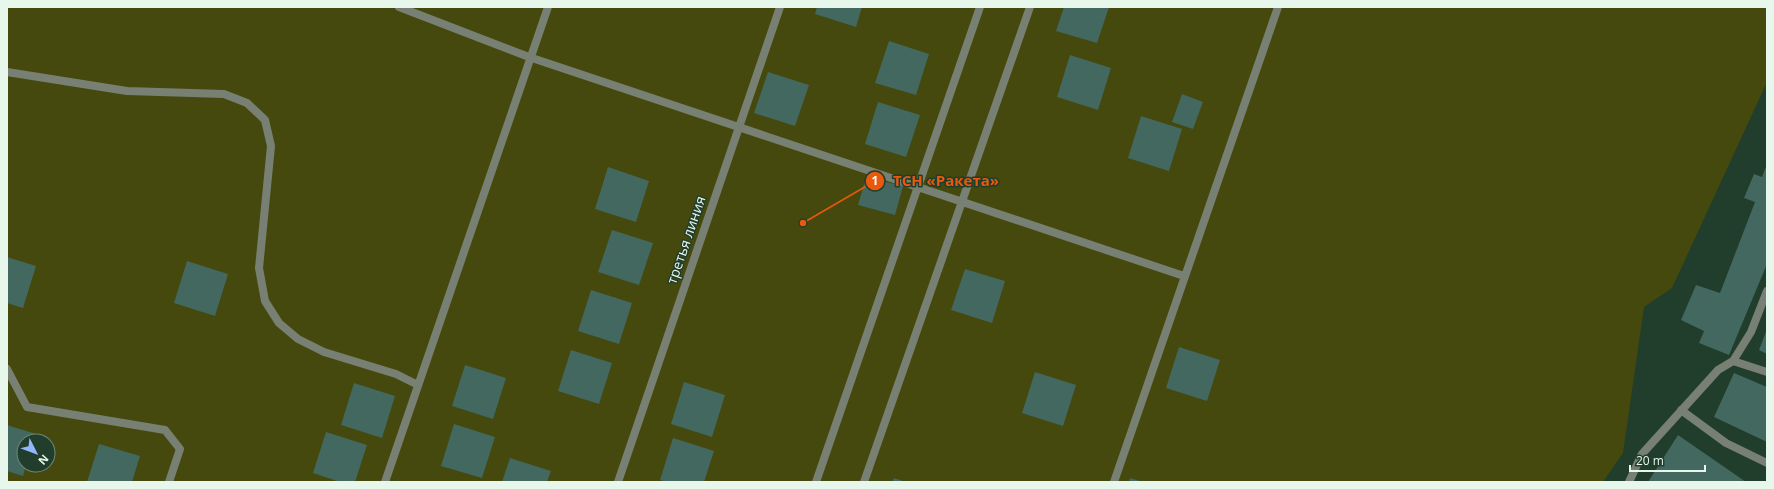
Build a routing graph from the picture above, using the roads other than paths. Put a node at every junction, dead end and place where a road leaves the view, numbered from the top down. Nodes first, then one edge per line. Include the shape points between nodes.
1 (399, 7) edge
2 (548, 7) edge
3 (780, 7) edge
4 (980, 7) edge
5 (1030, 7) edge
6 (1278, 7) edge
7 (529, 57) junction
8 (7, 72) edge
9 (739, 128) junction
10 (917, 188) junction
11 (962, 202) junction
12 (1184, 276) junction
13 (1767, 291) edge
14 (1733, 361) junction
15 (7, 369) edge
16 (1767, 372) edge
17 (418, 385) junction
18 (1681, 410) junction
19 (1767, 463) edge
20 (169, 482) edge
21 (385, 482) edge
22 (618, 482) edge
23 (816, 482) edge
24 (864, 482) edge
25 (1114, 482) edge
26 (1629, 482) edge

1 - 7 lane
2 - 7 lane
3 - 9 lane, третья линия
4 - 10 lane
5 - 11 lane
6 - 12 lane
7 - 9 lane
7 - 17 lane
8 - 17 lane via 128,92 224,94 247,103 265,120 271,146 259,268 265,301 279,323 298,339 324,352 396,374
9 - 10 lane
9 - 22 lane, третья линия
10 - 11 lane
10 - 23 lane
11 - 12 lane
11 - 24 lane
12 - 25 lane
13 - 14 lane via 1751,332
14 - 16 lane
14 - 18 lane via 1718,370
15 - 20 lane via 27,407 165,430 180,449
17 - 21 lane
18 - 19 lane via 1726,443
18 - 26 lane via 1642,454

